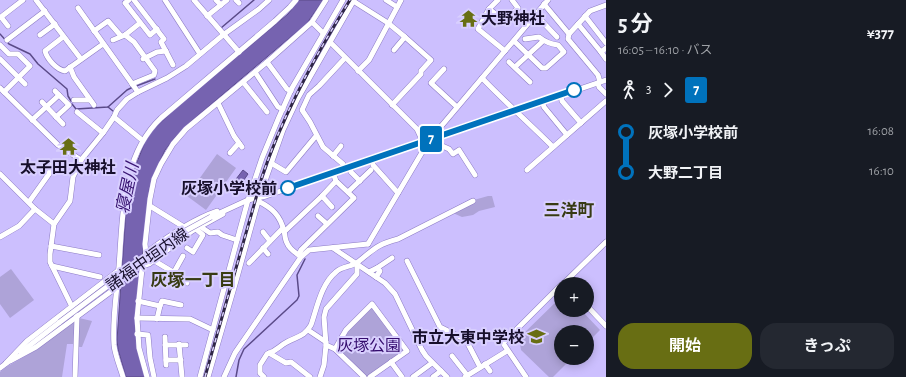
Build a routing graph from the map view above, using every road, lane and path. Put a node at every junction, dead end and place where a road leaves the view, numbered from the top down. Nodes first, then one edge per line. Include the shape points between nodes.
1 (23, 0) edge
2 (36, 0) edge
3 (129, 0) edge
4 (134, 0) edge
5 (165, 0) edge
6 (194, 0) edge
7 (216, 0) edge
8 (227, 0) edge
9 (269, 0) edge
10 (296, 0) edge
11 (326, 0) edge
12 (343, 0) edge
13 (386, 0) edge
14 (401, 0) edge
15 (512, 0) edge
16 (354, 1) edge
17 (494, 1) edge
18 (545, 2) edge
19 (221, 5) junction
20 (606, 5) edge
21 (397, 7) junction
22 (78, 8) dead end
23 (489, 9) junction
24 (45, 11) junction
25 (536, 15) junction
26 (207, 16) junction
27 (585, 16) junction
28 (312, 22) junction
29 (140, 23) junction
30 (388, 23) junction
31 (54, 24) junction
32 (578, 24) junction
33 (8, 26) dead end
34 (156, 29) junction
35 (94, 31) junction
36 (323, 33) junction
37 (569, 34) junction
38 (40, 35) dead end
39 (223, 35) junction
40 (123, 36) junction
41 (63, 37) junction
42 (405, 37) junction
43 (557, 37) dead end
44 (525, 39) dead end
45 (7, 40) dead end
46 (113, 40) dead end
47 (514, 41) junction
48 (543, 41) junction
49 (330, 42) junction
50 (103, 44) junction
51 (606, 44) edge
52 (0, 45) edge
53 (606, 48) edge
54 (394, 50) dead end
55 (166, 51) junction
56 (505, 51) junction
57 (239, 52) junction
58 (601, 52) junction
59 (200, 54) junction
60 (529, 54) junction
61 (144, 58) junction
62 (345, 58) junction
63 (0, 59) edge
64 (81, 59) junction
65 (606, 59) edge
66 (267, 62) junction
67 (509, 62) dead end
68 (173, 65) dead end
69 (70, 67) junction
70 (515, 67) junction
71 (444, 69) dead end
72 (358, 71) junction
73 (255, 72) junction
74 (19, 78) junction
75 (482, 78) junction
76 (606, 80) edge
77 (243, 82) junction
78 (530, 82) dead end
79 (599, 82) junction
80 (25, 84) dead end
81 (134, 87) junction
82 (2, 90) edge
83 (55, 91) dead end
84 (291, 91) junction
85 (606, 94) edge
86 (59, 95) junction
87 (561, 95) junction
88 (74, 100) dead end
89 (89, 100) junction
90 (542, 101) junction
91 (42, 102) dead end
92 (606, 102) edge
93 (218, 103) junction
94 (94, 105) dead end
95 (392, 105) junction
96 (47, 106) junction
97 (457, 107) junction
98 (282, 109) junction
99 (514, 111) junction
100 (77, 112) dead end
101 (267, 112) dead end
102 (56, 117) junction
103 (114, 117) junction
104 (32, 120) junction
105 (581, 123) junction
106 (63, 124) dead end
107 (103, 133) junction
108 (568, 135) junction
109 (316, 136) junction
110 (439, 137) junction
111 (142, 140) junction
112 (423, 142) junction
113 (440, 145) junction
114 (341, 146) dead end
115 (553, 147) junction
116 (230, 153) dead end
117 (333, 156) junction
118 (372, 159) junction
119 (81, 160) junction
120 (52, 163) dead end
121 (271, 163) junction
122 (347, 168) junction
123 (371, 170) dead end
124 (527, 170) dead end
125 (333, 173) junction
126 (0, 174) edge
127 (475, 175) dead end
128 (336, 181) junction
129 (360, 181) junction
130 (348, 192) junction
131 (398, 193) junction
132 (322, 196) junction
133 (259, 199) junction
134 (248, 200) junction
135 (473, 201) dead end
136 (28, 202) junction
137 (150, 206) junction
138 (234, 207) junction
139 (332, 207) dead end
140 (310, 208) junction
141 (35, 210) junction
142 (54, 224) junction
143 (327, 224) junction
144 (184, 227) junction
145 (198, 228) junction
146 (283, 230) junction
147 (263, 232) dead end
148 (0, 237) edge
149 (237, 240) junction
150 (270, 241) junction
151 (606, 243) edge
152 (368, 244) junction
153 (51, 246) junction
154 (187, 248) dead end
155 (263, 248) junction
156 (333, 248) junction
157 (371, 250) junction
158 (146, 253) junction
159 (268, 254) dead end
160 (99, 255) dead end
161 (183, 256) dead end
162 (300, 256) junction
163 (392, 258) dead end
164 (154, 260) junction
165 (407, 261) dead end
166 (249, 263) dead end
167 (357, 263) junction
168 (52, 266) junction
169 (143, 266) junction
170 (377, 268) junction
171 (119, 270) junction
172 (174, 272) junction
173 (369, 272) junction
174 (100, 277) dead end
175 (376, 277) junction
176 (570, 277) edge
177 (187, 283) dead end
178 (117, 287) junction
179 (554, 293) edge
180 (138, 301) junction
181 (181, 305) dead end
182 (160, 306) junction
183 (72, 307) junction
184 (594, 313) edge
185 (77, 317) junction
186 (137, 318) junction
187 (157, 319) junction
188 (606, 326) edge
189 (213, 330) junction
190 (308, 330) junction
191 (137, 334) junction
192 (165, 337) dead end
193 (326, 343) junction
194 (179, 344) junction
195 (186, 344) dead end
196 (165, 345) junction
197 (335, 349) junction
198 (507, 350) junction
199 (270, 353) junction
200 (452, 356) dead end
201 (181, 360) junction
202 (391, 362) junction
203 (6, 363) junction
204 (431, 364) junction
205 (483, 366) junction
206 (0, 368) edge
207 (490, 371) dead end
208 (440, 374) edge
209 (469, 376) edge
210 (75, 377) edge
211 (123, 377) edge
212 (148, 377) edge
213 (154, 377) edge
214 (182, 377) edge
215 (200, 377) edge
216 (208, 377) edge
217 (224, 377) edge
218 (264, 377) edge
219 (310, 377) edge
220 (320, 377) edge
221 (364, 377) edge
222 (370, 377) edge
223 (402, 377) edge
224 (413, 377) edge
225 (433, 377) edge
226 (446, 377) edge
227 (526, 377) edge

1 - 33 street via 1,17
2 - 24 street
3 - 29 street via 125,4
4 - 34 street
5 - 59 street
6 - 26 street
7 - 19 street
8 - 19 street
9 - 39 street
10 - 57 street via 276,21
11 - 28 street
12 - 36 street
13 - 21 street
14 - 21 street
15 - 23 street via 518,8 505,21
16 - 30 street
16 - 49 street
17 - 23 street
18 - 25 street
18 - 37 street
19 - 26 street
20 - 27 street via 590,11
21 - 30 street
22 - 35 street
23 - 56 street via 478,29
24 - 31 street
24 - 45 street
25 - 43 street
25 - 47 street
26 - 39 street
27 - 32 street
27 - 51 street
28 - 36 street
28 - 66 street
29 - 34 street via 150,35
29 - 40 street
30 - 42 street
30 - 72 street via 369,60
31 - 38 street
31 - 41 street
32 - 37 street
32 - 58 street
34 - 55 street via 164,39 161,42
35 - 40 street via 108,21
35 - 50 street
36 - 84 street
37 - 79 street via 568,39 598,75
39 - 57 street
39 - 59 street
40 - 46 street
40 - 61 street via 134,42
41 - 64 street
41 - 69 street via 45,51 60,70 65,71
42 - 54 street
42 - 95 street via 431,60
44 - 48 street via 539,37
47 - 56 street
47 - 60 street
48 - 60 street
48 - 60 street via 558,44 564,52 546,68 542,68
49 - 62 street
49 - 121 street via 298,98
50 - 64 street
50 - 81 street
52 - 74 street via 9,54 18,54 30,66
53 - 58 street
55 - 61 street
55 - 68 street
56 - 75 street
57 - 111 street via 154,124
58 - 65 street
59 - 81 street via 167,78
60 - 70 street
61 - 81 street via 155,71 154,75
62 - 72 street
62 - 109 street via 309,95 302,110
63 - 74 street
64 - 69 street
66 - 73 street
66 - 84 street via 286,89
67 - 70 street
69 - 89 street
70 - 78 street
71 - 97 street via 431,83
72 - 95 street
73 - 77 street
73 - 98 street via 278,107
74 - 80 street
74 - 82 street
75 - 97 street
75 - 99 street
76 - 79 street, 諸福中垣内線
77 - 93 street
77 - 101 street
79 - 85 street via 599,87
79 - 87 street, 諸福中垣内線
81 - 103 street
82 - 104 street
83 - 86 street
84 - 98 street
86 - 96 street
86 - 102 street via 68,105
87 - 90 street, 諸福中垣内線
87 - 105 street via 562,101
88 - 89 street
89 - 94 street
90 - 99 street, 諸福中垣内線
90 - 108 street via 544,107
91 - 96 street
92 - 105 street
93 - 116 street via 241,145
93 - 137 street via 186,130 166,154 154,179
95 - 112 street via 417,129
96 - 102 street
96 - 104 street
97 - 110 street via 438,130
98 - 134 street
99 - 110 street, 諸福中垣内線
99 - 115 street
100 - 107 street
102 - 106 street
103 - 107 street
103 - 111 street
104 - 119 street via 58,145
105 - 108 street
107 - 119 street
108 - 115 street
109 - 117 street
109 - 121 street via 286,172
110 - 112 street, 諸福中垣内線
110 - 113 street
111 - 171 street via 128,177
112 - 118 street, 諸福中垣内線
113 - 127 street via 450,149 453,154 459,150
113 - 131 street via 437,148 424,149
114 - 117 street
115 - 124 street
117 - 122 street
118 - 122 street, 諸福中垣内線
118 - 131 street via 373,165
119 - 142 street via 74,177 70,201
120 - 136 street via 49,174
121 - 133 street
122 - 125 street, 諸福中垣内線
122 - 129 street
123 - 129 street
125 - 128 street
125 - 133 street, 諸福中垣内線
126 - 136 street
128 - 130 street
128 - 132 street
129 - 130 street
130 - 143 street via 354,198
131 - 152 street
132 - 139 street
132 - 140 street
133 - 134 street, 諸福中垣内線
133 - 146 street via 271,207 279,218
133 - 216 street
134 - 138 street, 諸福中垣内線
134 - 149 street
135 - 157 street
136 - 141 street
137 - 144 street
137 - 158 street
138 - 144 street via 206,214
138 - 145 street
138 - 203 street, 諸福中垣内線, bridge via 210,217 161,246
140 - 143 street
140 - 146 street
141 - 142 street
141 - 148 street via 18,226
142 - 153 street
143 - 162 street via 301,250
144 - 158 street
145 - 149 street via 210,233 218,232 222,236
145 - 154 street via 203,235 193,252
145 - 164 street
146 - 150 street
146 - 162 street via 286,243
147 - 150 street
149 - 189 street
150 - 155 street
151 - 176 street
152 - 156 street
152 - 157 street
153 - 160 street
153 - 168 street
155 - 159 street
155 - 166 street
156 - 162 street via 309,250
156 - 167 street
157 - 167 street
158 - 169 street
161 - 172 street
162 - 217 street via 235,353
163 - 170 street
164 - 169 street
164 - 172 street
165 - 205 street via 411,275 440,328 466,340
167 - 173 street
167 - 190 street via 341,269 330,278
167 - 193 street via 357,274 326,309
168 - 174 street
168 - 183 street
169 - 180 street
170 - 173 street
170 - 175 street via 380,271
171 - 178 street
171 - 183 street
172 - 177 street via 173,274
173 - 175 street
175 - 204 street via 398,298 416,339
178 - 185 street
178 - 211 street via 114,346
179 - 198 street via 505,339 503,343
180 - 182 street
180 - 186 street
181 - 182 street via 162,301
182 - 187 street
183 - 185 street
183 - 203 street via 27,341
184 - 188 street
185 - 203 street via 36,347
185 - 210 street
186 - 187 street
186 - 191 street
187 - 189 street via 190,319
189 - 215 street
190 - 193 street
190 - 199 street
191 - 212 street
191 - 213 street via 148,335
192 - 196 street
193 - 197 street
193 - 220 street
194 - 195 street
194 - 196 street
194 - 201 street
196 - 201 street via 166,363
197 - 202 street via 346,330 372,304 407,351
197 - 221 street
198 - 205 street
198 - 227 street
199 - 218 street via 260,365 260,373
199 - 219 street via 286,364 291,362
200 - 209 street
201 - 214 street
202 - 222 street
202 - 223 street
203 - 206 street, 諸福中垣内線
204 - 208 street
204 - 224 street
205 - 207 street
205 - 209 street
208 - 225 street
208 - 226 street

